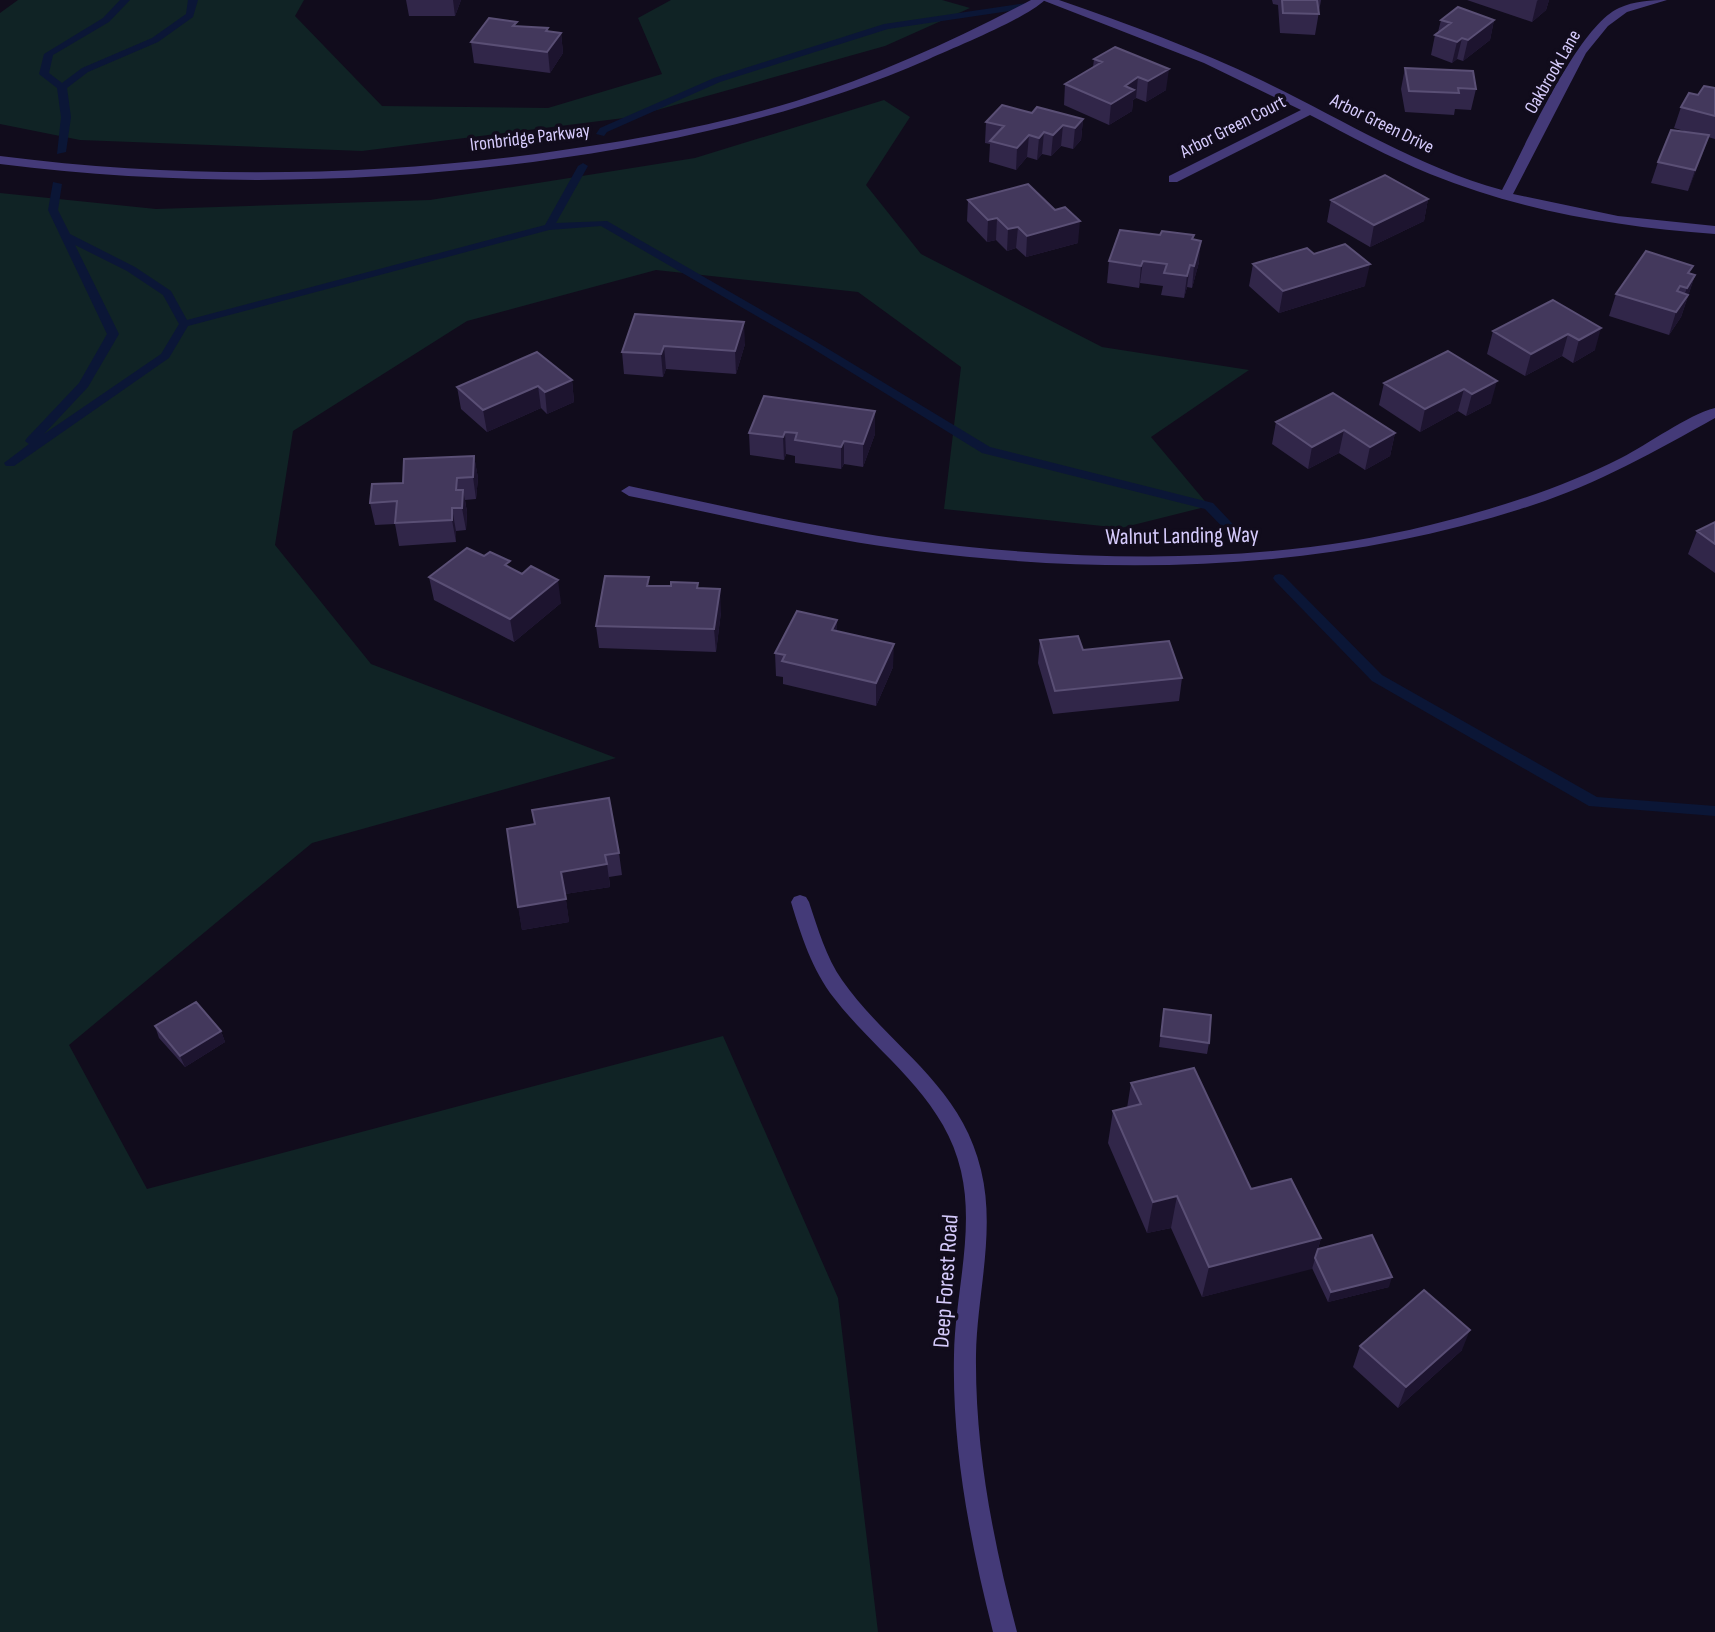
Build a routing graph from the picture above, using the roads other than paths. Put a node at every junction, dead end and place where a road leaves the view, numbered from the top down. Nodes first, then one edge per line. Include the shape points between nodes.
1 (1039, 0) edge
2 (1048, 0) edge
3 (1661, 0) edge
4 (1311, 110) junction
5 (0, 160) edge
6 (1173, 179) dead end
7 (1505, 196) junction
8 (1715, 230) edge
9 (1715, 412) edge
10 (629, 491) dead end
11 (800, 902) dead end
12 (1005, 1632) edge

1 - 5 street, Ironbridge Parkway via 901,68 832,93 622,145 427,170 267,178 128,175
2 - 4 street, Arbor Green Drive via 1184,51
3 - 7 street, Oakbrook Lane via 1623,10 1604,24 1581,52
4 - 6 street, Arbor Green Court
4 - 7 street, Arbor Green Drive via 1410,162
7 - 8 street, Arbor Green Drive via 1625,220
9 - 10 street, Walnut Landing Way via 1598,474 1527,503 1435,529 1269,557 1111,562 1012,557 902,544
11 - 12 street, Deep Forest Road via 814,947 840,992 923,1077 952,1120 971,1169 978,1221 964,1353 968,1454 986,1561

